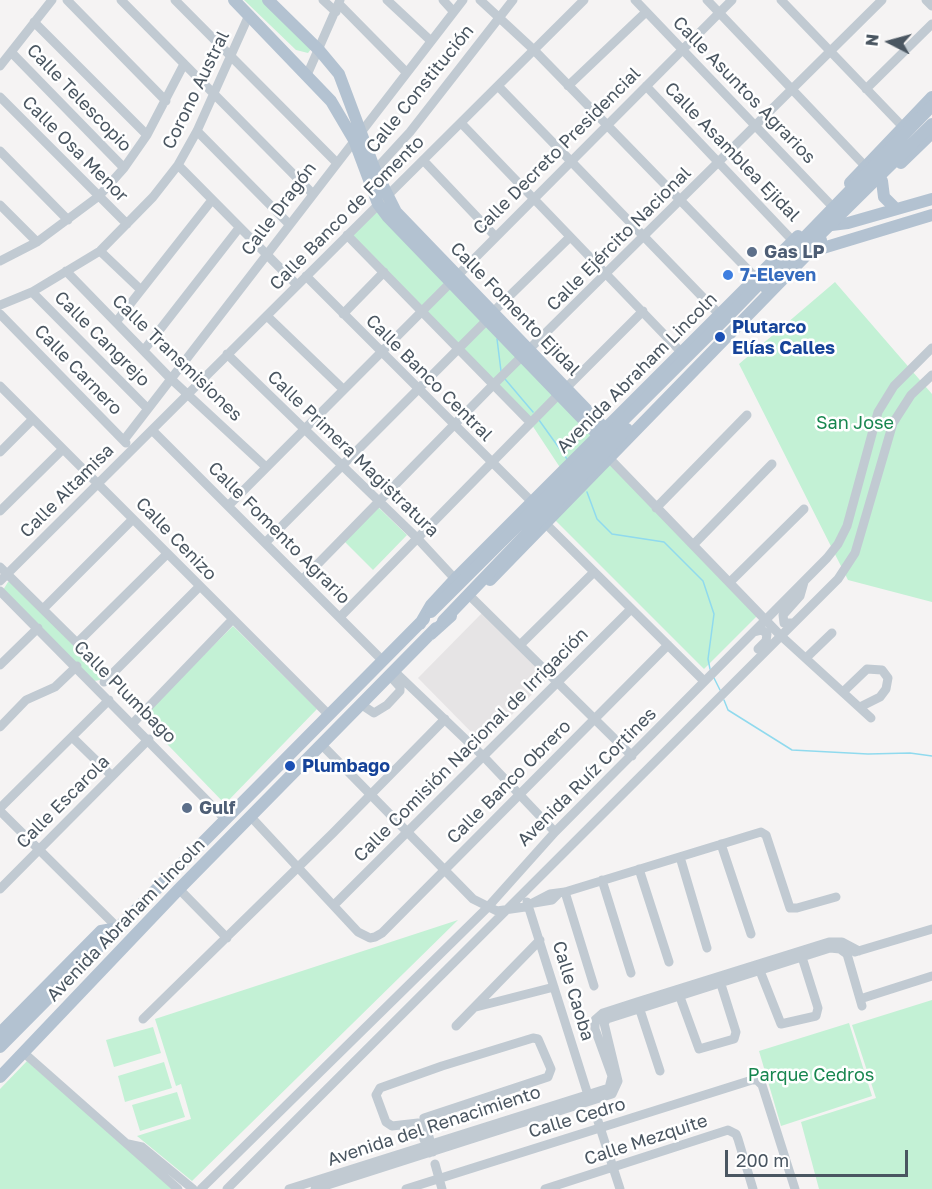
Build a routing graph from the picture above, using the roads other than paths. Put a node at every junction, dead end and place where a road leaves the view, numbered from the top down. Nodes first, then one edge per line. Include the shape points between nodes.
1 (51, 0) edge
2 (67, 0) edge
3 (121, 0) edge
4 (175, 0) edge
5 (234, 0) edge
6 (268, 0) edge
7 (324, 0) edge
8 (387, 0) edge
9 (442, 0) edge
10 (463, 0) edge
11 (480, 0) edge
12 (513, 0) edge
13 (584, 0) edge
14 (634, 0) edge
15 (707, 0) edge
16 (732, 0) edge
17 (781, 0) edge
18 (882, 0) edge
19 (926, 0) edge
20 (338, 6) edge
21 (932, 6) edge
22 (453, 11) junction
23 (646, 12) junction
24 (720, 13) junction
25 (249, 15) junction
26 (499, 18) junction
27 (34, 22) junction
28 (932, 24) edge
29 (431, 41) junction
30 (533, 49) junction
31 (319, 50) junction
32 (683, 50) junction
33 (830, 51) junction
34 (11, 52) junction
35 (232, 56) junction
36 (184, 64) junction
37 (0, 66) edge
38 (406, 72) junction
39 (307, 75) junction
40 (498, 86) junction
41 (568, 86) junction
42 (646, 86) junction
43 (793, 88) junction
44 (866, 89) junction
45 (214, 94) junction
46 (0, 97) edge
47 (932, 97) edge
48 (166, 101) junction
49 (932, 106) edge
50 (461, 123) junction
51 (932, 124) edge
52 (607, 125) junction
53 (756, 125) junction
54 (903, 127) junction
55 (362, 130) junction
56 (197, 131) junction
57 (932, 133) edge
58 (147, 135) junction
59 (354, 140) junction
60 (0, 151) edge
61 (423, 160) junction
62 (336, 162) junction
63 (571, 162) junction
64 (718, 163) junction
65 (178, 165) junction
66 (865, 166) junction
67 (124, 168) junction
68 (375, 170) junction
69 (854, 178) junction
70 (882, 181) junction
71 (870, 192) junction
72 (312, 193) junction
73 (99, 196) junction
74 (932, 199) edge
75 (212, 200) junction
76 (382, 200) junction
77 (533, 200) junction
78 (680, 200) junction
79 (830, 204) junction
80 (0, 206) edge
81 (896, 209) junction
82 (848, 213) junction
83 (932, 215) edge
84 (871, 216) junction
85 (68, 220) junction
86 (127, 224) junction
87 (289, 224) junction
88 (811, 225) junction
89 (837, 225) junction
90 (238, 228) junction
91 (827, 234) junction
92 (347, 235) junction
93 (495, 236) junction
94 (864, 236) junction
95 (570, 237) junction
96 (644, 237) junction
97 (793, 241) junction
98 (37, 242) junction
99 (100, 251) junction
100 (812, 251) junction
101 (265, 255) junction
102 (0, 261) edge
103 (66, 271) junction
104 (384, 272) junction
105 (607, 275) junction
106 (306, 276) junction
107 (453, 278) junction
108 (756, 278) junction
109 (297, 285) junction
110 (141, 290) junction
111 (32, 292) junction
112 (0, 305) edge
113 (422, 310) junction
114 (643, 311) junction
115 (0, 314) edge
116 (343, 314) junction
117 (720, 315) junction
118 (267, 316) junction
119 (490, 316) junction
120 (116, 322) junction
121 (459, 347) junction
122 (932, 348) edge
123 (144, 350) junction
124 (381, 351) junction
125 (682, 353) junction
126 (227, 354) junction
127 (527, 354) junction
128 (932, 375) edge
129 (170, 378) junction
130 (494, 384) junction
131 (1, 388) edge
132 (417, 388) junction
133 (343, 389) junction
134 (563, 390) junction
135 (188, 394) junction
136 (147, 408) junction
137 (747, 415) dead end
138 (33, 419) junction
139 (530, 422) junction
140 (454, 425) junction
141 (303, 429) junction
142 (152, 430) junction
143 (602, 432) junction
144 (124, 440) junction
145 (63, 449) junction
146 (132, 449) junction
147 (584, 451) junction
148 (0, 452) edge
149 (611, 456) junction
150 (490, 462) junction
151 (340, 464) junction
152 (772, 465) dead end
153 (266, 467) junction
154 (98, 483) junction
155 (531, 501) junction
156 (380, 502) junction
157 (228, 506) junction
158 (656, 508) junction
159 (804, 509) dead end
160 (0, 511) edge
161 (134, 519) junction
162 (546, 524) junction
163 (418, 539) junction
164 (266, 542) junction
165 (694, 544) junction
166 (167, 554) junction
167 (594, 572) junction
168 (2, 574) edge
169 (303, 579) junction
170 (455, 579) junction
171 (805, 580) junction
172 (730, 582) junction
173 (199, 587) junction
174 (0, 591) edge
175 (472, 598) junction
176 (44, 609) junction
177 (632, 609) junction
178 (341, 616) junction
179 (766, 619) junction
180 (232, 620) junction
181 (793, 623) junction
182 (420, 624) junction
183 (38, 628) junction
184 (832, 633) dead end
185 (431, 634) junction
186 (752, 634) junction
187 (780, 635) junction
188 (77, 643) junction
189 (520, 645) junction
190 (668, 645) junction
191 (806, 658) junction
192 (382, 660) junction
193 (0, 665) edge
194 (77, 666) junction
195 (392, 674) junction
196 (107, 678) junction
197 (704, 681) junction
198 (558, 682) junction
199 (731, 684) junction
200 (98, 688) junction
201 (843, 692) junction
202 (109, 700) junction
203 (362, 705) junction
204 (860, 707) junction
205 (328, 714) junction
206 (871, 718) dead end
207 (445, 719) junction
208 (595, 719) junction
209 (133, 723) junction
210 (0, 727) edge
211 (72, 736) junction
212 (149, 739) junction
213 (322, 745) junction
214 (632, 756) junction
215 (484, 757) junction
216 (112, 776) junction
217 (520, 794) junction
218 (371, 795) junction
219 (0, 810) edge
220 (251, 817) junction
221 (225, 819) junction
222 (407, 832) junction
223 (555, 832) junction
224 (721, 844) junction
225 (39, 849) junction
226 (680, 856) junction
227 (298, 868) junction
228 (444, 869) junction
229 (639, 869) junction
230 (602, 880) junction
231 (0, 890) edge
232 (179, 890) junction
233 (526, 890) junction
234 (561, 893) junction
235 (836, 897) dead end
236 (531, 904) junction
237 (334, 905) junction
238 (487, 908) junction
239 (505, 911) junction
240 (118, 928) junction
241 (932, 929) edge
242 (751, 934) dead end
243 (227, 938) junction
244 (540, 940) junction
245 (707, 948) dead end
246 (859, 951) junction
247 (847, 954) junction
248 (801, 955) junction
249 (669, 962) dead end
250 (760, 971) junction
251 (631, 973) dead end
252 (932, 976) edge
253 (720, 980) junction
254 (594, 986) dead end
255 (554, 987) junction
256 (59, 988) junction
257 (40, 994) junction
258 (680, 997) junction
259 (638, 1005) junction
260 (473, 1008) junction
261 (143, 1019) dead end
262 (456, 1026) dead end
263 (0, 1033) edge
264 (0, 1047) edge
265 (24, 1053) junction
266 (660, 1071) dead end
267 (0, 1077) edge
268 (590, 1099) junction
269 (596, 1115) dead end
270 (600, 1128) junction
271 (128, 1144) junction
272 (430, 1149) junction
273 (384, 1164) junction
274 (435, 1164) dead end
275 (613, 1168) junction
276 (438, 1178) junction
277 (178, 1189) edge
278 (193, 1189) edge
279 (201, 1189) edge
280 (227, 1189) edge
281 (289, 1189) edge
282 (315, 1189) edge
283 (406, 1189) edge
284 (442, 1189) edge
285 (545, 1189) edge
286 (620, 1189) edge
287 (753, 1189) edge
288 (795, 1189) edge

1 - 27 street
2 - 48 street
3 - 36 street
4 - 35 street
5 - 25 main road
6 - 31 main road
7 - 20 street
8 - 29 street
9 - 22 street
10 - 22 street, Calle Dragón
11 - 26 street
12 - 26 street, Calle Constitución
13 - 30 street, Calle Banco de Fomento
14 - 23 street, Calle Asuntos Agrarios
15 - 24 street
16 - 24 street, Calle Decreto Presidencial
17 - 33 street
18 - 33 street, Calle Ejército Nacional
19 - 21 street
20 - 31 street
20 - 38 street
22 - 29 street, Calle Dragón
23 - 32 street, Calle Asuntos Agrarios
23 - 41 street
24 - 32 street, Calle Decreto Presidencial
24 - 43 street
25 - 35 street, Corono Austral
25 - 39 main road
26 - 30 street
26 - 68 street, Calle Constitución via 410,132
27 - 34 street
27 - 58 street
28 - 44 street
29 - 38 street, Calle Dragón
30 - 40 street, Calle Banco de Fomento
30 - 41 street
31 - 39 street
31 - 55 main road via 342,80
32 - 42 street, Calle Decreto Presidencial
32 - 53 street, Calle Asuntos Agrarios
33 - 43 street, Calle Ejército Nacional
33 - 44 street
34 - 37 street
34 - 67 street, Calle Telescopio
35 - 45 street, Corono Austral
35 - 62 street
36 - 45 street
36 - 48 street
38 - 55 street, Calle Dragón
39 - 59 main road via 331,100
40 - 50 street, Calle Banco de Fomento
40 - 63 street
41 - 52 street
42 - 52 street, Calle Decreto Presidencial
42 - 64 street, Calle Asamblea Ejidal
43 - 53 street, Calle Ejército Nacional
43 - 66 street
44 - 54 street
45 - 56 street, Corono Austral
45 - 72 street
46 - 73 street, Calle Osa Menor
47 - 54 main road, Avenida Abraham Lincoln
48 - 58 street
49 - 182 main road, bridge
50 - 61 street, Calle Banco de Fomento
50 - 77 street
51 - 185 main road, Avenida Abraham Lincoln, bridge via 670,385
52 - 63 street, Calle Decreto Presidencial
52 - 78 street
53 - 64 street, Calle Ejército Nacional
53 - 79 street, Calle Asuntos Agrarios
54 - 66 main road, Avenida Abraham Lincoln
55 - 59 street, Calle Dragón
55 - 68 main road
56 - 65 street, Corono Austral
56 - 87 street
57 - 70 main road, Avenida Abraham Lincoln
58 - 67 street
59 - 62 street, Calle Dragón
59 - 76 main road
60 - 85 street
61 - 76 street, Calle Banco de Fomento
61 - 93 street
62 - 72 street, Calle Dragón
63 - 77 street, Calle Decreto Presidencial
63 - 96 street
64 - 78 street, Calle Ejército Nacional
64 - 97 street, Calle Asamblea Ejidal
65 - 75 street
65 - 86 street, Corono Austral
66 - 69 main road, Avenida Abraham Lincoln
67 - 73 street
68 - 76 main road
69 - 71 main road via 856,189
69 - 79 main road, Avenida Abraham Lincoln
70 - 71 main road, Avenida Abraham Lincoln
70 - 81 main road via 884,197
71 - 82 main road, Avenida Abraham Lincoln
72 - 87 street, Calle Dragón
73 - 85 street
73 - 86 street, Calle Osa Menor
74 - 81 main road
75 - 90 street
75 - 110 street
76 - 92 street, Calle Banco de Fomento
76 - 107 main road, Calle Fomento Ejidal
77 - 93 street, Calle Decreto Presidencial
77 - 95 street
78 - 96 street, Calle Ejército Nacional
78 - 108 street
79 - 82 main road
79 - 88 main road, Avenida Abraham Lincoln
80 - 98 street
81 - 84 main road
82 - 84 main road
82 - 89 main road, Avenida Abraham Lincoln
83 - 94 main road
84 - 89 main road
85 - 98 street
86 - 99 street, Corono Austral
87 - 101 street, Calle Dragón
88 - 89 main road
88 - 91 main road
88 - 97 main road, Avenida Abraham Lincoln
89 - 91 main road, Avenida Abraham Lincoln
90 - 101 street
90 - 123 street
91 - 94 main road
91 - 100 main road, Avenida Abraham Lincoln
92 - 104 street
92 - 106 street, Calle Banco de Fomento
93 - 107 street, Calle Decreto Presidencial
94 - 100 main road
95 - 105 street
95 - 119 street
96 - 105 street, Calle Ejército Nacional
96 - 117 street
97 - 108 main road, Avenida Abraham Lincoln
98 - 102 street
99 - 103 street, Corono Austral
99 - 110 street
100 - 149 main road, Avenida Abraham Lincoln
101 - 109 street
101 - 129 street, Calle Dragón
103 - 111 street, Corono Austral
103 - 120 street, Calle Transmisiones
104 - 113 street
104 - 116 street
105 - 114 street
105 - 127 street, Calle Ejército Nacional
106 - 109 street, Calle Banco de Fomento
106 - 116 street, Calle Banco Central
107 - 113 street, Calle Decreto Presidencial
107 - 119 main road, Calle Fomento Ejidal
108 - 117 main road, Avenida Abraham Lincoln
109 - 118 street, Calle Banco de Fomento
110 - 120 street
111 - 112 street, Corono Austral
111 - 136 street, Calle Cangrejo
113 - 121 street
113 - 124 street, Calle Decreto Presidencial
114 - 125 street
114 - 134 street
115 - 144 street, Calle Carnero
116 - 124 street, Calle Banco Central
117 - 125 main road, Avenida Abraham Lincoln
118 - 126 street, Calle Banco de Fomento
118 - 133 street
119 - 121 street
119 - 127 main road, Calle Fomento Ejidal
120 - 123 street, Calle Transmisiones
121 - 130 street
121 - 132 street
122 - 171 street, Avenida Ruíz Cortines via 894,386 878,412 847,526 838,544
123 - 129 street, Calle Transmisiones
124 - 132 street, Calle Banco Central
124 - 133 street, Calle Decreto Presidencial
125 - 143 main road, Avenida Abraham Lincoln
126 - 135 street, Calle Banco de Fomento
126 - 141 street, Calle Primera Magistratura
127 - 130 street, Calle Ejército Nacional
127 - 134 main road, Calle Fomento Ejidal
128 - 181 street, Avenida Ruíz Cortines via 911,395 893,423 855,553 832,585
129 - 135 street, Calle Transmisiones
129 - 136 street, Calle Dragón
130 - 139 street
130 - 140 street, Calle Ejército Nacional
131 - 138 street, Calle Cenizo
132 - 140 street, Calle Banco Central
132 - 151 street
133 - 141 street, Calle Decreto Presidencial
134 - 139 street
134 - 143 main road, Calle Fomento Ejidal
135 - 142 street, Calle Banco de Fomento
135 - 153 street, Calle Transmisiones
136 - 144 street, Calle Dragón
137 - 158 street
138 - 145 street, Calle Cenizo
138 - 148 street
139 - 150 street
140 - 150 street, Calle Banco Central
140 - 156 street, Calle Ejército Nacional
141 - 151 street, Calle Primera Magistratura
141 - 153 street, Calle Decreto Presidencial
142 - 146 street, Calle Banco de Fomento
142 - 157 street, Calle Fomento Agrario
143 - 147 main road, Avenida Abraham Lincoln
143 - 149 main road, Calle Fomento Ejidal
144 - 146 street, Calle Carnero
145 - 154 street, Calle Cenizo
145 - 160 street
146 - 154 street, Calle Altamisa
147 - 149 main road
147 - 155 main road, Avenida Abraham Lincoln
149 - 158 street
149 - 162 main road, Avenida Abraham Lincoln
150 - 155 street, Calle Banco Central
150 - 163 street
151 - 156 street, Calle Primera Magistratura
151 - 164 street
152 - 165 street
153 - 157 street, Calle Decreto Presidencial
154 - 161 street, Calle Cenizo
154 - 168 street, Calle Altamisa
155 - 170 main road, Avenida Abraham Lincoln
156 - 163 street, Calle Primera Magistratura
156 - 169 street, Calle Ejército Nacional
157 - 164 street, Calle Fomento Agrario
158 - 165 street
159 - 172 street
161 - 166 street, Calle Cenizo
161 - 176 street
162 - 167 street
162 - 175 main road, Avenida Abraham Lincoln
163 - 170 street, Calle Primera Magistratura
163 - 178 street
164 - 169 street, Calle Fomento Agrario
165 - 172 street
166 - 173 street, Calle Cenizo
166 - 188 street
167 - 177 street
167 - 189 street
168 - 176 street, Calle Plumbago
169 - 178 street, Calle Fomento Agrario
170 - 182 main road, Avenida Abraham Lincoln
171 - 179 street, Avenida Ruíz Cortines
171 - 181 street via 800,596 783,615 784,623
172 - 179 street
173 - 180 street, Calle Cenizo
173 - 196 street
174 - 183 street, Calle Plumbago
175 - 185 main road, Avenida Abraham Lincoln
175 - 189 street
176 - 188 street, Calle Plumbago
177 - 190 street
177 - 198 street, Calle Comisión Nacional de Irrigación
178 - 192 street, Calle Fomento Agrario
179 - 186 street, Avenida Ruíz Cortines
179 - 187 street
180 - 205 street, Calle Cenizo
180 - 209 street
181 - 187 street, Avenida Ruíz Cortines
182 - 192 main road
183 - 193 street
183 - 194 street, Calle Plumbago
184 - 191 street
185 - 195 main road, Avenida Abraham Lincoln
186 - 197 street, Avenida Ruíz Cortines
186 - 199 street via 762,630 767,637
187 - 191 street
187 - 199 street, Avenida Ruíz Cortines
188 - 196 street, Calle Plumbago
189 - 198 street
190 - 197 street
190 - 208 street, Calle Banco Obrero
191 - 201 street
192 - 205 main road
194 - 200 street, Calle Plumbago
194 - 210 street via 55,687 26,700
195 - 203 main road, Avenida Abraham Lincoln
195 - 203 street via 400,687 393,698 374,713
195 - 207 street
196 - 200 street
197 - 214 street, Avenida Ruíz Cortines
198 - 208 street
198 - 215 street, Calle Comisión Nacional de Irrigación
199 - 233 street, Avenida Ruíz Cortines
200 - 202 street, Calle Plumbago
201 - 204 street
201 - 204 street via 867,669 882,670 888,678 886,689 880,697
202 - 209 street, Calle Plumbago
202 - 211 street
203 - 213 main road, Avenida Abraham Lincoln
204 - 206 street
205 - 221 main road
207 - 215 street
207 - 218 street
208 - 214 street
208 - 217 street, Calle Banco Obrero
209 - 212 street, Calle Plumbago
211 - 216 street
211 - 219 street
212 - 216 street, Calle Escarola
212 - 221 street, Calle Plumbago
213 - 218 street
213 - 220 main road, Avenida Abraham Lincoln
214 - 223 street, Avenida Ruíz Cortines
215 - 217 street
215 - 222 street, Calle Comisión Nacional de Irrigación
216 - 225 street, Calle Escarola
217 - 223 street
217 - 228 street, Calle Banco Obrero
218 - 222 street
218 - 227 street
219 - 225 street
220 - 227 street
220 - 232 main road, Avenida Abraham Lincoln
221 - 240 main road
222 - 228 street
222 - 237 street, Calle Comisión Nacional de Irrigación
223 - 238 street, Avenida Ruíz Cortines
224 - 226 street
224 - 235 street via 764,833 790,908
224 - 242 street
225 - 231 street, Calle Escarola
225 - 240 street
226 - 229 street
226 - 245 street
227 - 237 street
227 - 243 street
228 - 237 street, Calle Banco Obrero via 382,933 370,938 358,932
228 - 238 street
229 - 230 street
229 - 249 street
230 - 234 street
230 - 251 street
232 - 243 street
232 - 265 main road, Avenida Abraham Lincoln
233 - 236 street, Calle Caoba
233 - 239 street, Avenida Ruíz Cortines
234 - 236 street via 542,896
234 - 254 street
236 - 239 street
236 - 244 street, Calle Caoba
238 - 239 street
238 - 279 street, Avenida Ruíz Cortines
239 - 280 street, Avenida Ruíz Cortines
240 - 256 main road
240 - 257 main road via 101,931
241 - 246 street
243 - 261 street
244 - 255 street, Calle Caoba
244 - 260 street
246 - 247 street
246 - 248 street via 835,941
247 - 248 street via 830,948
247 - 252 street via 861,1003
248 - 250 street
248 - 250 street via 818,1008 816,1016 781,1024
248 - 253 street
250 - 253 street
253 - 258 street
253 - 258 street via 734,1039 699,1049
253 - 259 street
255 - 260 street
255 - 268 street, Calle Caoba
256 - 257 main road
256 - 264 main road
257 - 263 main road
258 - 259 street
259 - 266 street
259 - 268 street, Avenida del Renacimiento via 603,1013 595,1029 614,1088
260 - 262 street
265 - 267 main road, Avenida Abraham Lincoln
265 - 271 street
268 - 272 street, Avenida del Renacimiento
269 - 270 street
270 - 275 street
270 - 276 street, Calle Cedro
270 - 288 street, Calle Cedro via 757,1080 762,1085
271 - 277 street
271 - 278 street via 142,1147
272 - 272 street via 424,1118 548,1077 551,1069 542,1043 533,1038 380,1088 376,1095 386,1122 392,1126 418,1123
272 - 273 street, Avenida del Renacimiento
273 - 281 street, Avenida del Renacimiento
273 - 282 street, Avenida del Renacimiento
274 - 276 street
275 - 285 street, Calle Mezquite
275 - 286 street
275 - 287 street, Calle Mezquite via 728,1130 736,1134
276 - 283 street, Calle Cedro
276 - 284 street

